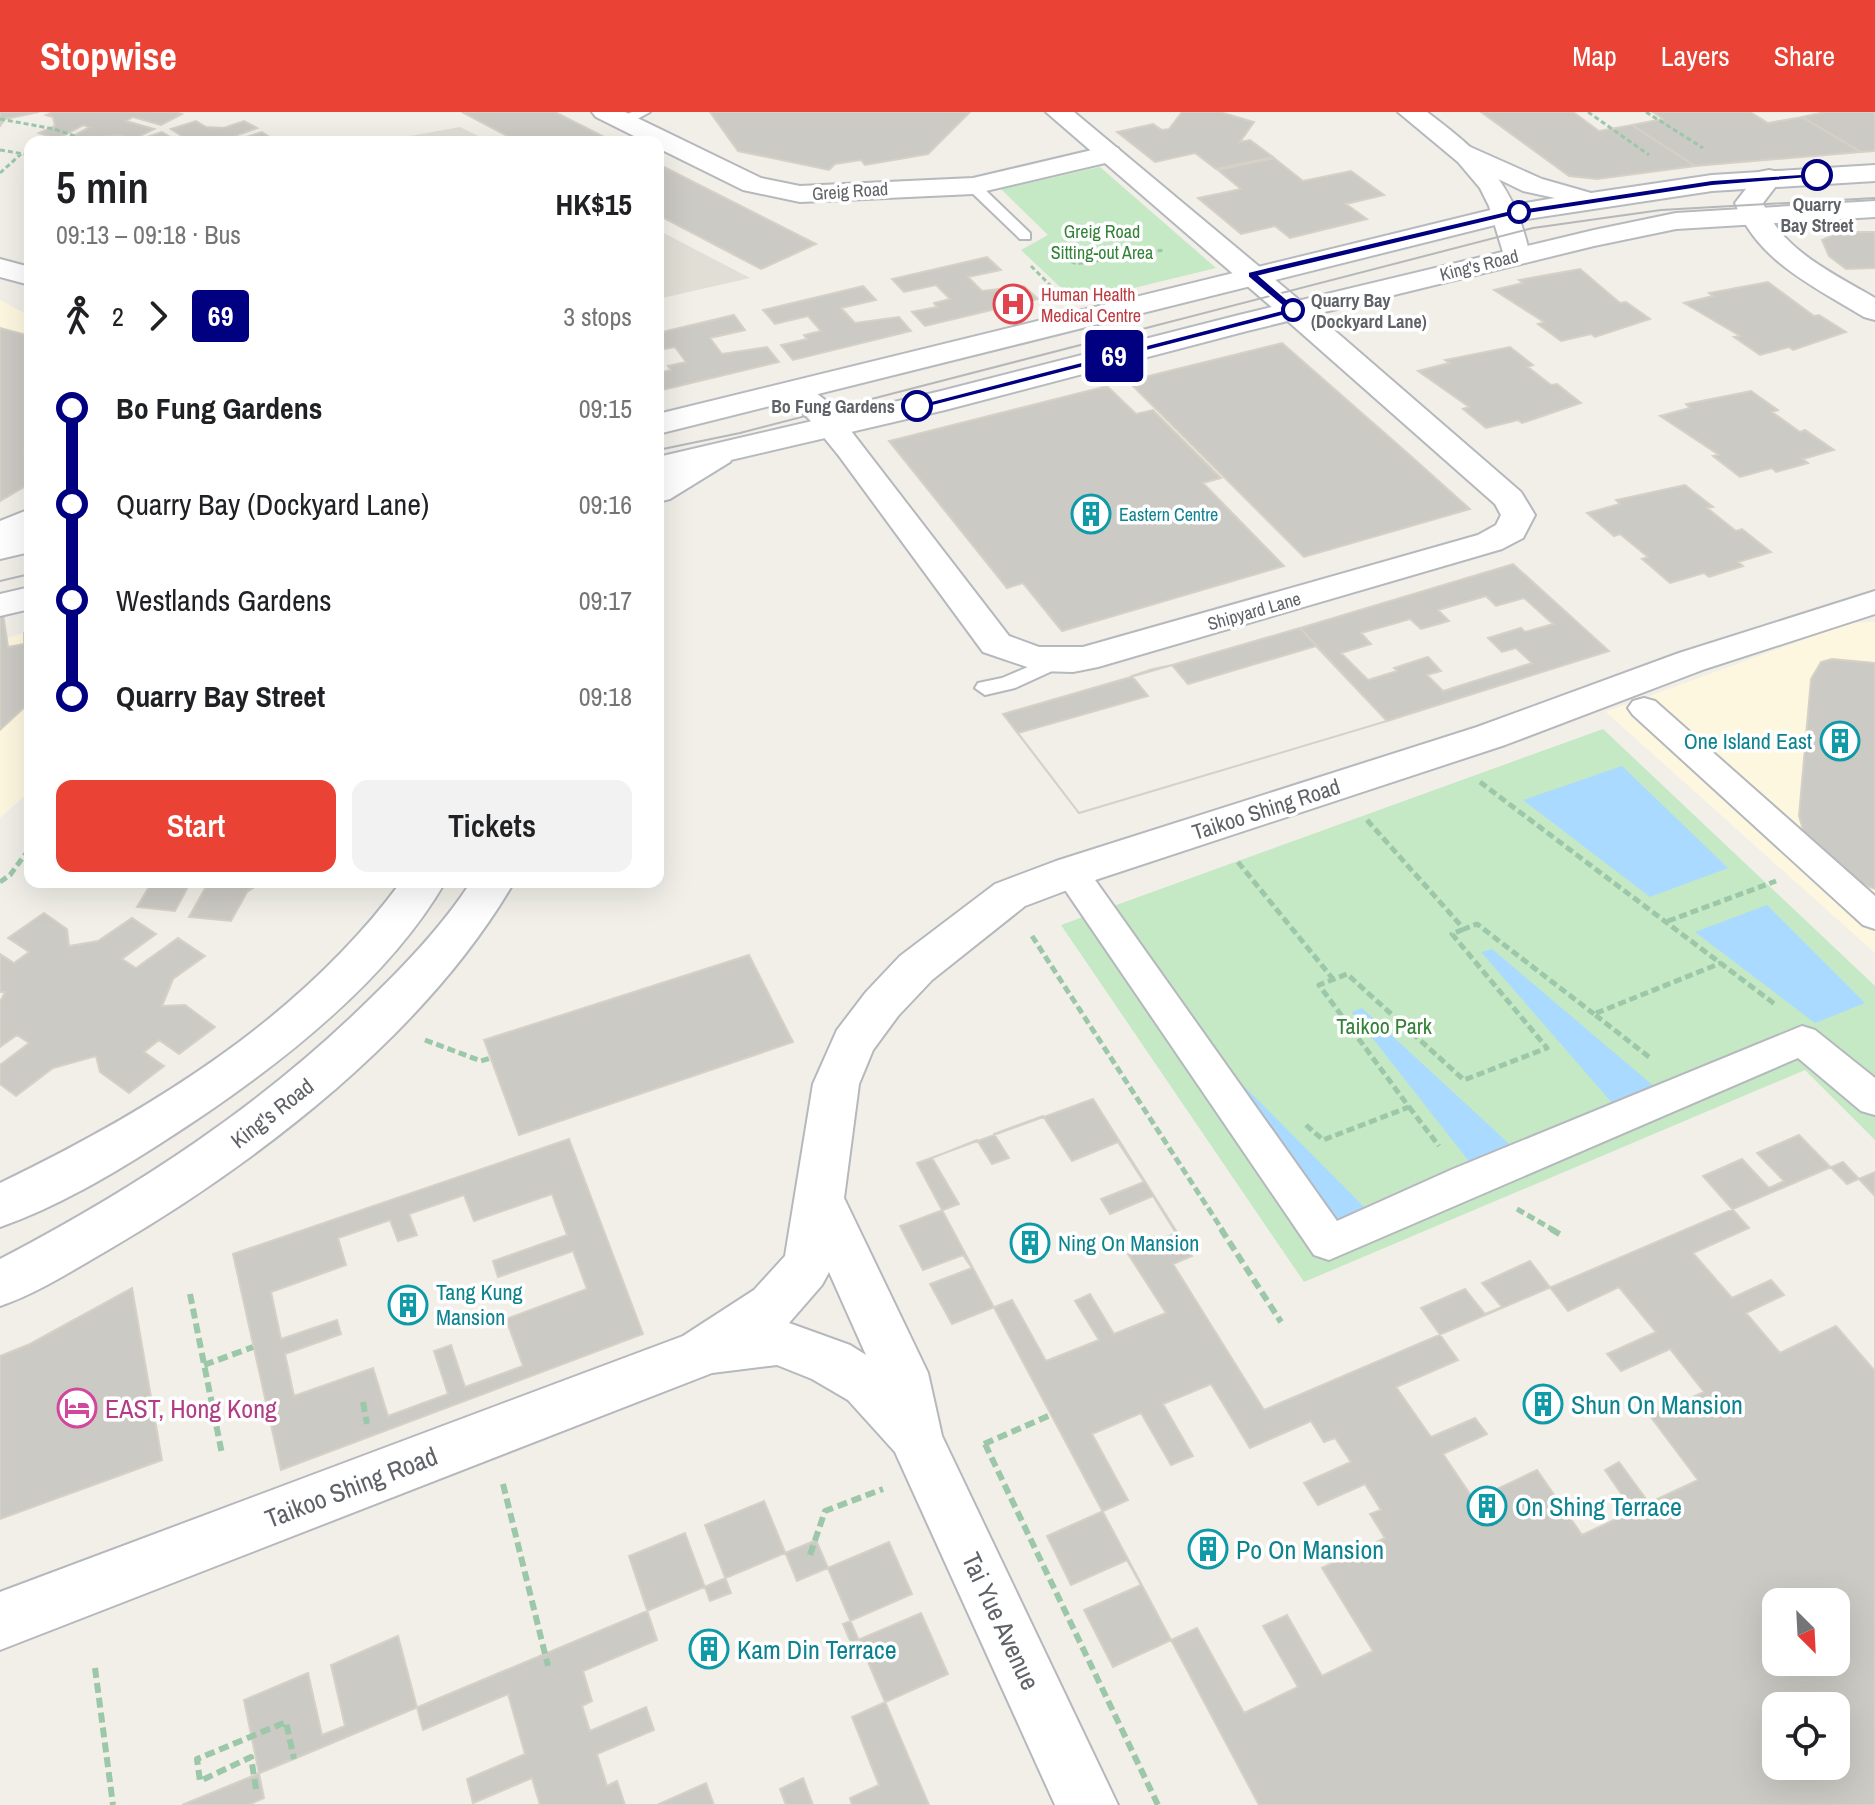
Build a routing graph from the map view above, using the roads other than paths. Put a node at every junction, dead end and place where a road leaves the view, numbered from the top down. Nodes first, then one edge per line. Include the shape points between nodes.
1 (1059, 112) edge
2 (1411, 112) edge
3 (624, 115) edge
4 (650, 136) edge
5 (664, 144) edge
6 (1109, 154) junction
7 (1468, 154) junction
8 (1875, 173) edge
9 (1769, 178) junction
10 (973, 186) junction
11 (1593, 199) junction
12 (1875, 209) edge
13 (1507, 214) junction
14 (1751, 214) junction
15 (1025, 236) dead end
16 (1516, 256) junction
17 (0, 268) edge
18 (24, 274) edge
19 (1252, 275) junction
20 (1293, 310) junction
21 (1875, 311) edge
22 (795, 392) junction
23 (664, 423) edge
24 (833, 426) junction
25 (718, 455) junction
26 (664, 466) edge
27 (664, 488) edge
28 (24, 522) edge
29 (0, 535) edge
30 (24, 543) edge
31 (0, 548) edge
32 (24, 599) edge
33 (1875, 602) edge
34 (0, 605) edge
35 (1054, 662) junction
36 (985, 688) dead end
37 (1644, 708) dead end
38 (1071, 872) junction
39 (420, 888) edge
40 (489, 888) edge
41 (1875, 916) edge
42 (1875, 1100) edge
43 (818, 1194) junction
44 (0, 1206) edge
45 (0, 1284) edge
46 (702, 1353) junction
47 (913, 1463) junction
48 (0, 1621) edge
49 (1087, 1805) edge

1 - 6 street
2 - 7 street
3 - 4 street, Greig Road
5 - 10 street, Greig Road via 774,190 826,194
6 - 10 street, Greig Road
6 - 19 street
7 - 11 street via 1533,185
7 - 13 street via 1492,182
8 - 9 street, King's Road
9 - 11 street, King's Road
9 - 14 street via 1751,197
10 - 15 lane
11 - 13 street, King's Road
12 - 14 street, King's Road
13 - 16 street
13 - 19 street, King's Road
14 - 16 street, King's Road via 1676,221
14 - 21 street via 1779,249
16 - 20 street, King's Road
17 - 18 street
19 - 20 street
19 - 22 street, King's Road
20 - 24 street, King's Road
20 - 35 street, Shipyard Lane via 1509,499 1518,515 1511,531 1490,542 1100,655
22 - 23 street, King's Road
22 - 24 street, Shipyard Lane
24 - 25 street, King's Road
24 - 35 street, Shipyard Lane via 996,644 1022,658
25 - 26 street, King's Road
25 - 27 street, King's Road
28 - 29 street
30 - 31 street
32 - 34 street
33 - 38 street, Taikoo Shing Road via 1692,661 1518,727
35 - 36 lane
37 - 41 street
38 - 42 street via 1329,1243 1802,1040
38 - 43 street, Taikoo Shing Road via 1010,895 916,968 882,1004 853,1043 836,1084
39 - 44 street via 395,922 318,1002 219,1082 98,1158
40 - 45 street, King's Road via 456,934 364,1036 278,1112 140,1207
43 - 46 street, Taikoo Shing Road via 812,1251 797,1280 772,1306
43 - 47 street via 901,1373
46 - 47 street, Taikoo Shing Road via 777,1342 831,1362 867,1383
46 - 48 street, Taikoo Shing Road
47 - 49 street, Tai Yue Avenue

